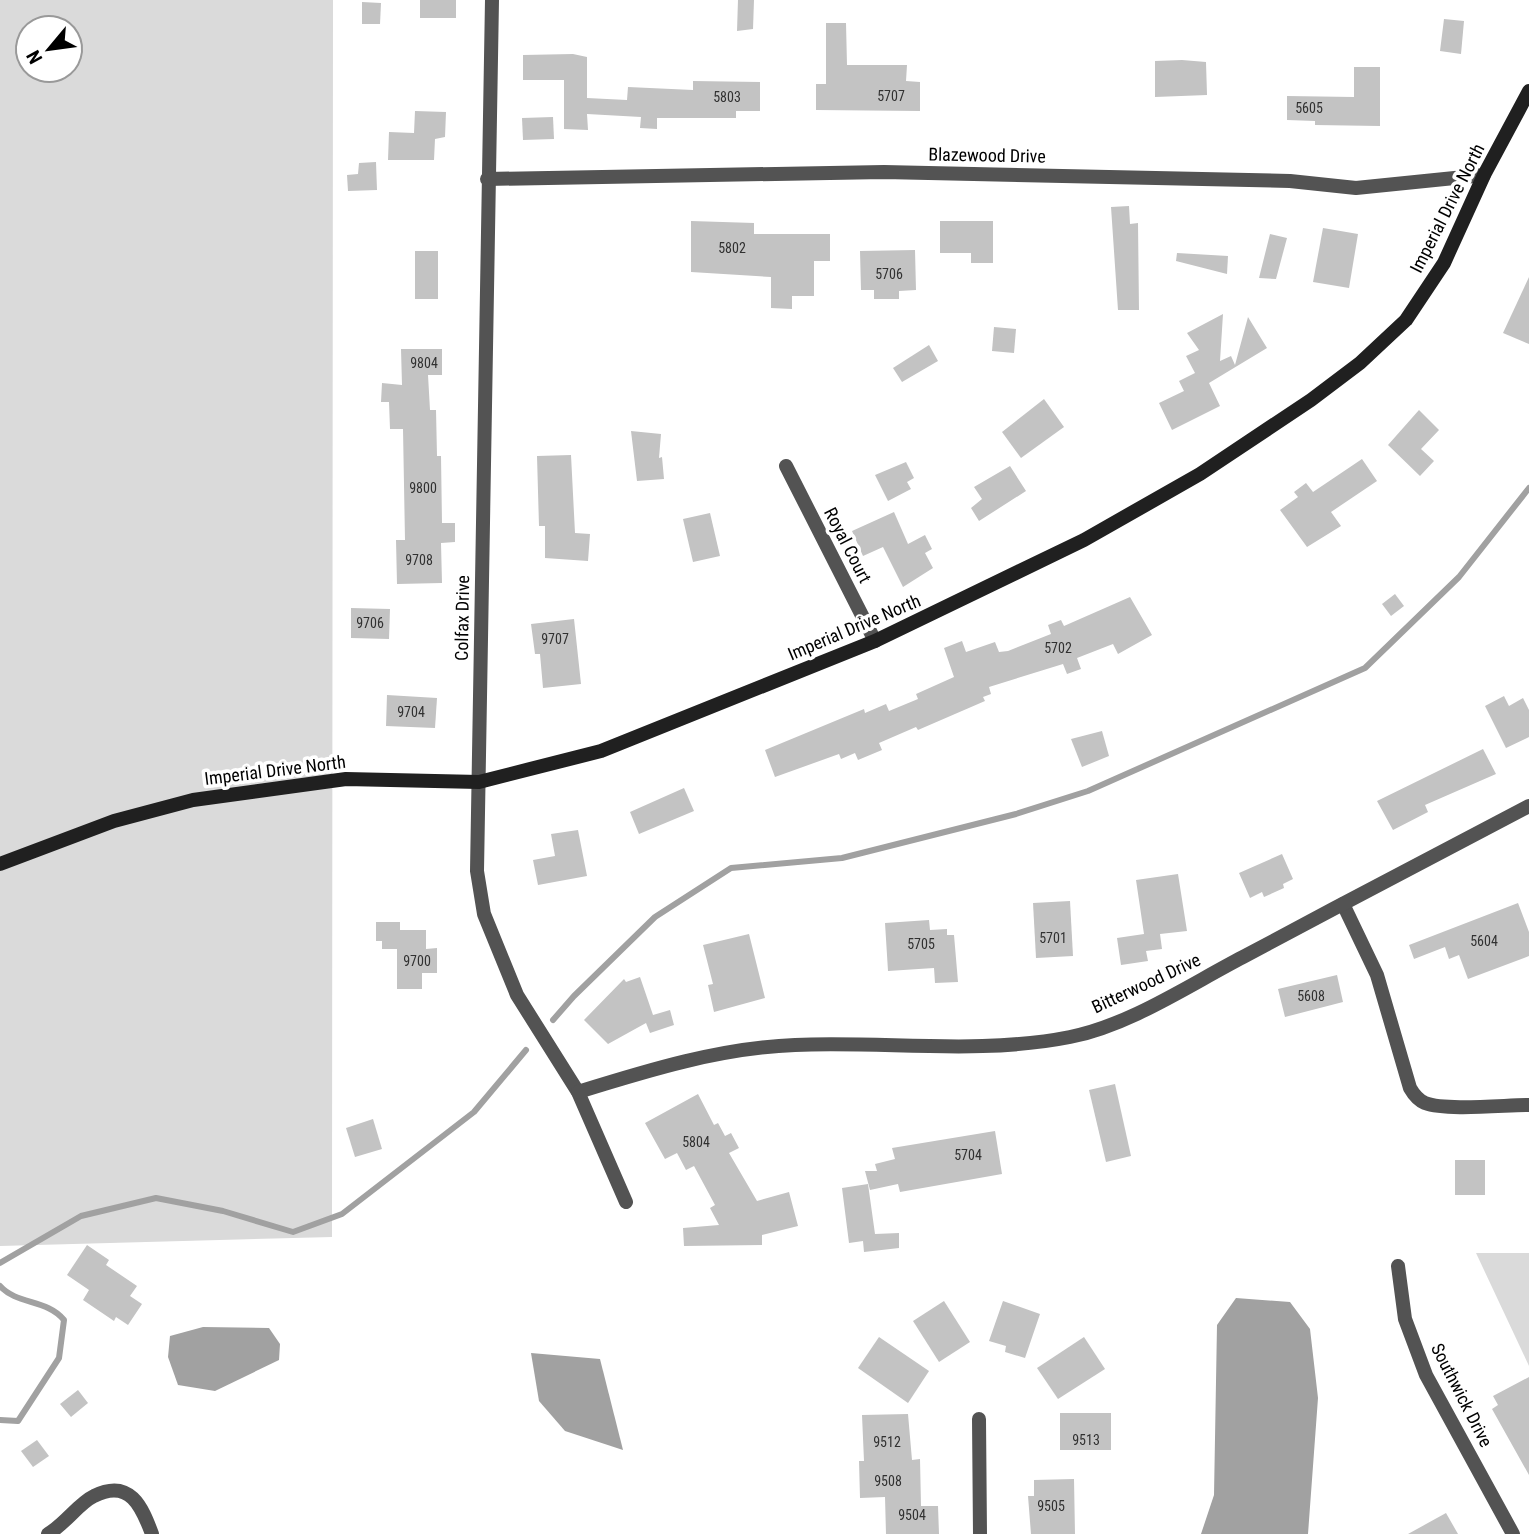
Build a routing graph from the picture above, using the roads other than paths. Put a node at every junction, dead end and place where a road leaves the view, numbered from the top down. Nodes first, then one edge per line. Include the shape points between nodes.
1 (492, 0) edge
2 (1529, 91) edge
3 (1484, 175) junction
4 (487, 179) junction
5 (786, 466) dead end
6 (875, 641) junction
7 (479, 782) junction
8 (1529, 806) edge
9 (0, 864) edge
10 (1343, 904) junction
11 (578, 1092) junction
12 (1529, 1105) edge
13 (626, 1202) dead end
14 (1398, 1266) dead end
15 (979, 1419) dead end
16 (48, 1534) edge
17 (152, 1534) edge
18 (980, 1534) edge
19 (1513, 1534) edge

1 - 4 street, Colfax Drive
2 - 3 street, Imperial Drive North
3 - 4 street, Blazewood Drive via 1356,188 1290,181 884,172
3 - 6 street, Imperial Drive North via 1444,263 1406,320 1331,385 1200,474 1096,533
4 - 7 street, Colfax Drive
5 - 6 street, Royal Court
6 - 7 street, Imperial Drive North via 601,751
7 - 9 street, Imperial Drive North via 345,779 193,800 114,821
7 - 11 street, Colfax Drive via 477,871 484,914 517,995
8 - 10 street, Bitterwood Drive
10 - 11 street, Bitterwood Drive via 1116,1021 1074,1036 1027,1044 794,1045 732,1051
10 - 12 street via 1377,975 1416,1098 1447,1106
11 - 13 street, Colfax Drive
14 - 19 street, Southwick Drive via 1405,1319 1426,1375
15 - 18 street
16 - 17 street via 94,1496 112,1492 128,1493 142,1506

